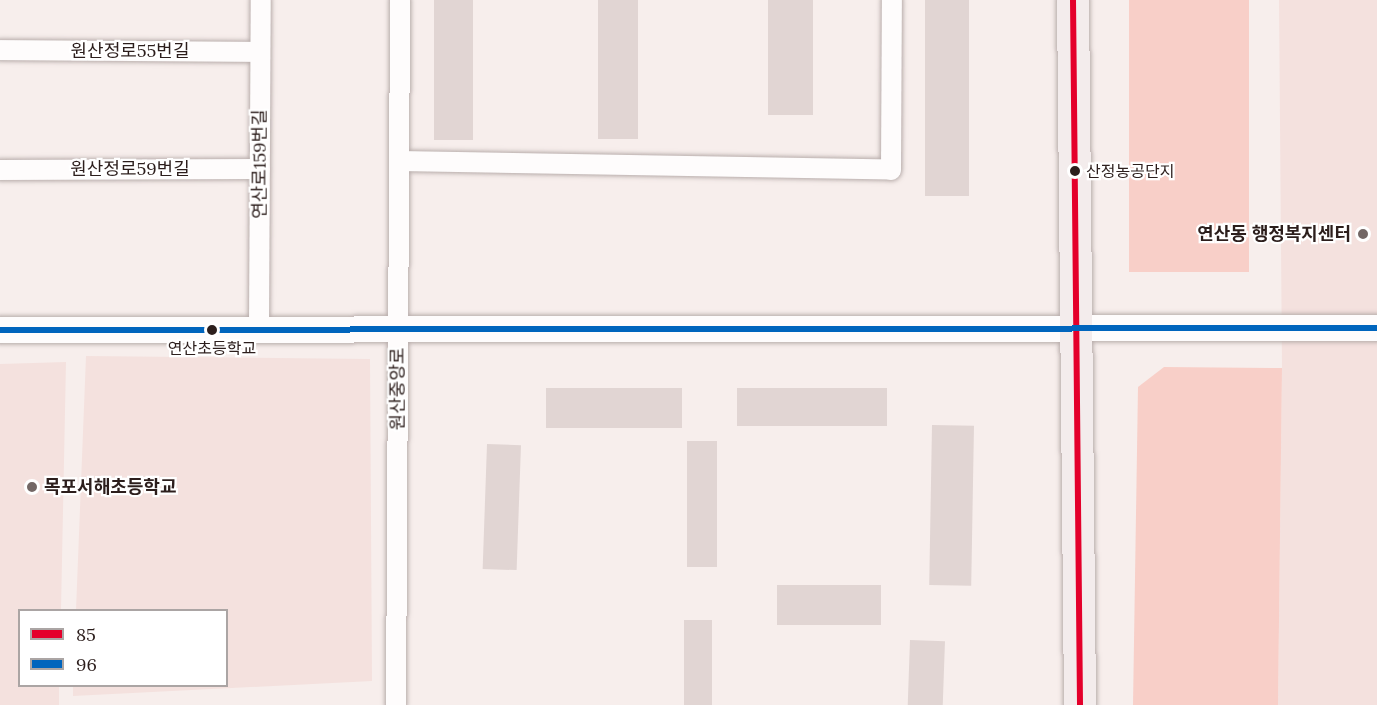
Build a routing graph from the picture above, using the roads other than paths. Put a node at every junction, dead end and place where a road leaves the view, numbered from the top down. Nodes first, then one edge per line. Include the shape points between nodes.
1 (261, 0) edge
2 (400, 0) edge
3 (892, 0) edge
4 (1073, 0) edge
5 (0, 50) edge
6 (260, 52) junction
7 (399, 161) junction
8 (260, 169) junction
9 (0, 170) edge
10 (259, 328) junction
11 (398, 328) junction
12 (1377, 328) edge
13 (1075, 329) junction
14 (0, 330) edge
15 (396, 705) edge
16 (1080, 705) edge

1 - 6 street, 연산로159번길
2 - 7 street, 원산중앙로
3 - 7 street via 891,170
4 - 13 main road
5 - 6 street, 원산정로55번길
6 - 8 street, 연산로159번길
7 - 11 street, 원산중앙로
8 - 9 street, 원산정로59번길
8 - 10 street, 연산로159번길
10 - 11 street
10 - 14 street
11 - 13 street
11 - 15 street, 원산중앙로
12 - 13 street
13 - 16 main road

